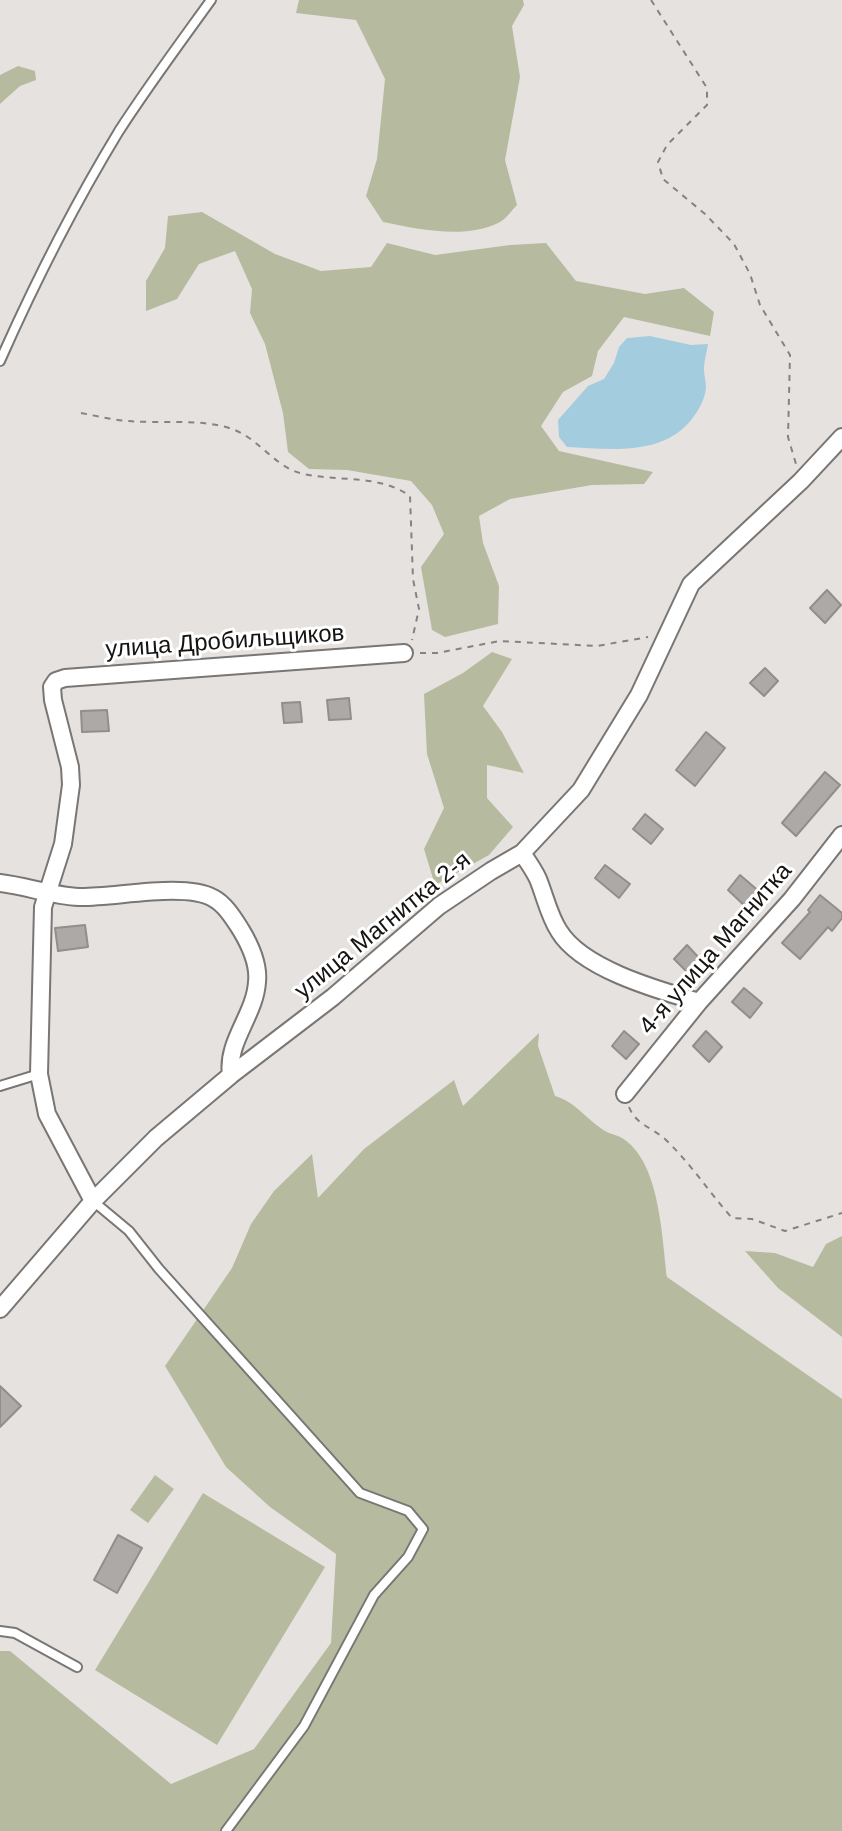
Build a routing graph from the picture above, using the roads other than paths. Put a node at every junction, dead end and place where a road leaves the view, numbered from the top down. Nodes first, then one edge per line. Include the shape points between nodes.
1 (211, 0) edge
2 (0, 361) edge
3 (842, 437) edge
4 (404, 653) road end
5 (842, 835) edge
6 (522, 853) junction
7 (0, 883) edge
8 (48, 891) junction
9 (699, 1002) junction
10 (39, 1074) junction
11 (231, 1075) junction
12 (0, 1086) edge
13 (625, 1094) road end
14 (93, 1201) junction
15 (0, 1309) edge
16 (0, 1631) edge
17 (77, 1667) dead end
18 (226, 1831) edge

1 - 2 lane via 98,167
3 - 6 street, улица Магнитка 2-я via 691,584 639,695 581,790
4 - 8 street, улица Дробильщиков via 56,681 53,700 71,785 63,844
5 - 9 street, 4-я улица Магнитка
6 - 9 street via 570,946 659,990
6 - 11 street, улица Магнитка 2-я via 439,906
7 - 8 street
8 - 10 street via 41,926
8 - 11 street via 75,897 198,893 228,911 250,945 258,980 230,1056
9 - 13 street, 4-я улица Магнитка
10 - 12 lane
10 - 14 street via 47,1114
11 - 14 street, улица Магнитка 2-я via 156,1138
14 - 15 street, улица Магнитка 2-я
14 - 18 lane via 129,1231 360,1493 408,1511 423,1529 408,1557 374,1595 304,1726
16 - 17 lane via 15,1633

